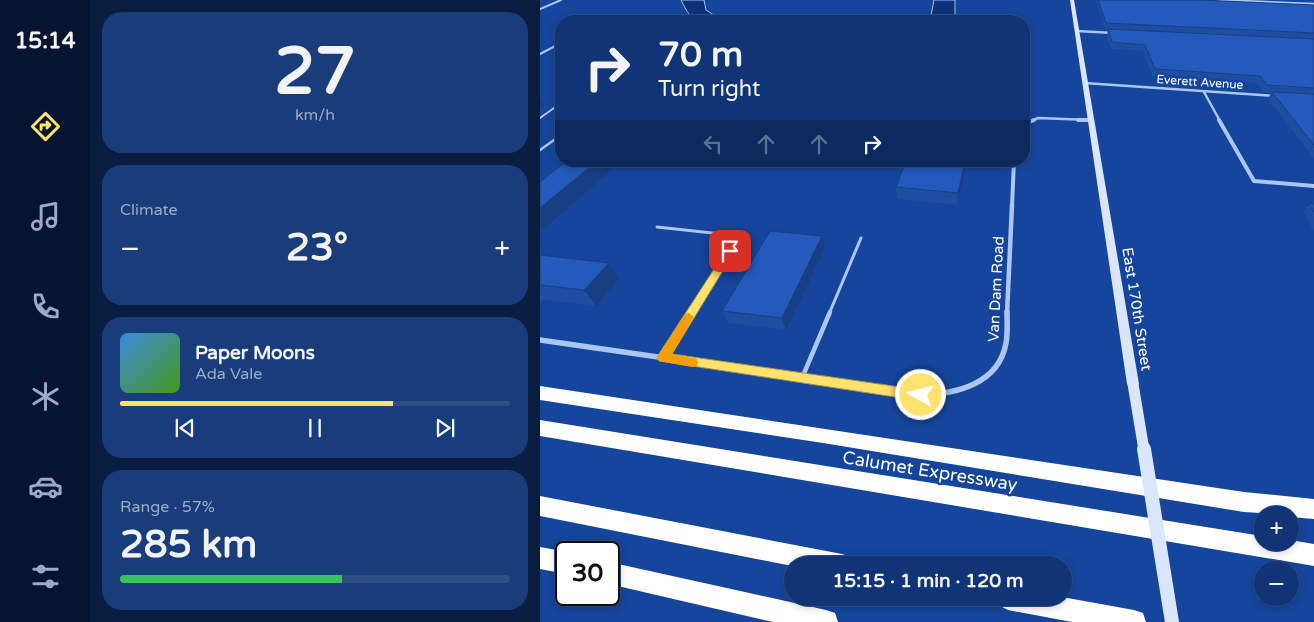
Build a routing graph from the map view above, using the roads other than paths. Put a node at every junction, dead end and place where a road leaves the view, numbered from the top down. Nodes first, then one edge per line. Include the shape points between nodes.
1 (561, 0) edge
2 (1072, 0) edge
3 (1219, 0) edge
4 (1314, 4) edge
5 (540, 9) edge
6 (1077, 31) junction
7 (1117, 33) edge
8 (555, 46) edge
9 (540, 54) edge
10 (1084, 83) junction
11 (1204, 92) junction
12 (1277, 96) edge
13 (555, 107) edge
14 (540, 118) edge
15 (1030, 120) edge
16 (1090, 120) junction
17 (555, 139) edge
18 (540, 150) edge
19 (1014, 167) edge
20 (1314, 186) edge
21 (657, 227) dead end
22 (861, 238) dead end
23 (540, 340) edge
24 (663, 358) junction
25 (802, 378) junction
26 (540, 393) edge
27 (540, 428) edge
28 (540, 506) edge
29 (1314, 510) edge
30 (1314, 555) edge
31 (796, 556) edge
32 (540, 558) edge
33 (555, 561) edge
34 (620, 575) edge
35 (1050, 606) edge
36 (826, 622) edge
37 (1134, 622) edge
38 (1172, 622) edge

1 - 5 lane
2 - 6 street, East 170th Street
3 - 4 street
6 - 7 street
6 - 10 street, East 170th Street
8 - 9 lane
10 - 11 street, Everett Avenue
10 - 16 street, East 170th Street
11 - 12 street, Everett Avenue
11 - 20 street via 1254,181
13 - 14 lane
15 - 16 street
16 - 38 street, East 170th Street, bridge
17 - 18 lane
19 - 25 street, Van Dam Road via 1006,344 996,368 962,391 941,395
21 - 24 lane via 740,236
22 - 25 lane
23 - 24 street, Van Dam Road
24 - 25 street, Van Dam Road
26 - 29 highway via 1244,502
27 - 30 highway, Calumet Expressway
28 - 31 highway
32 - 33 highway
34 - 36 highway
35 - 37 highway

